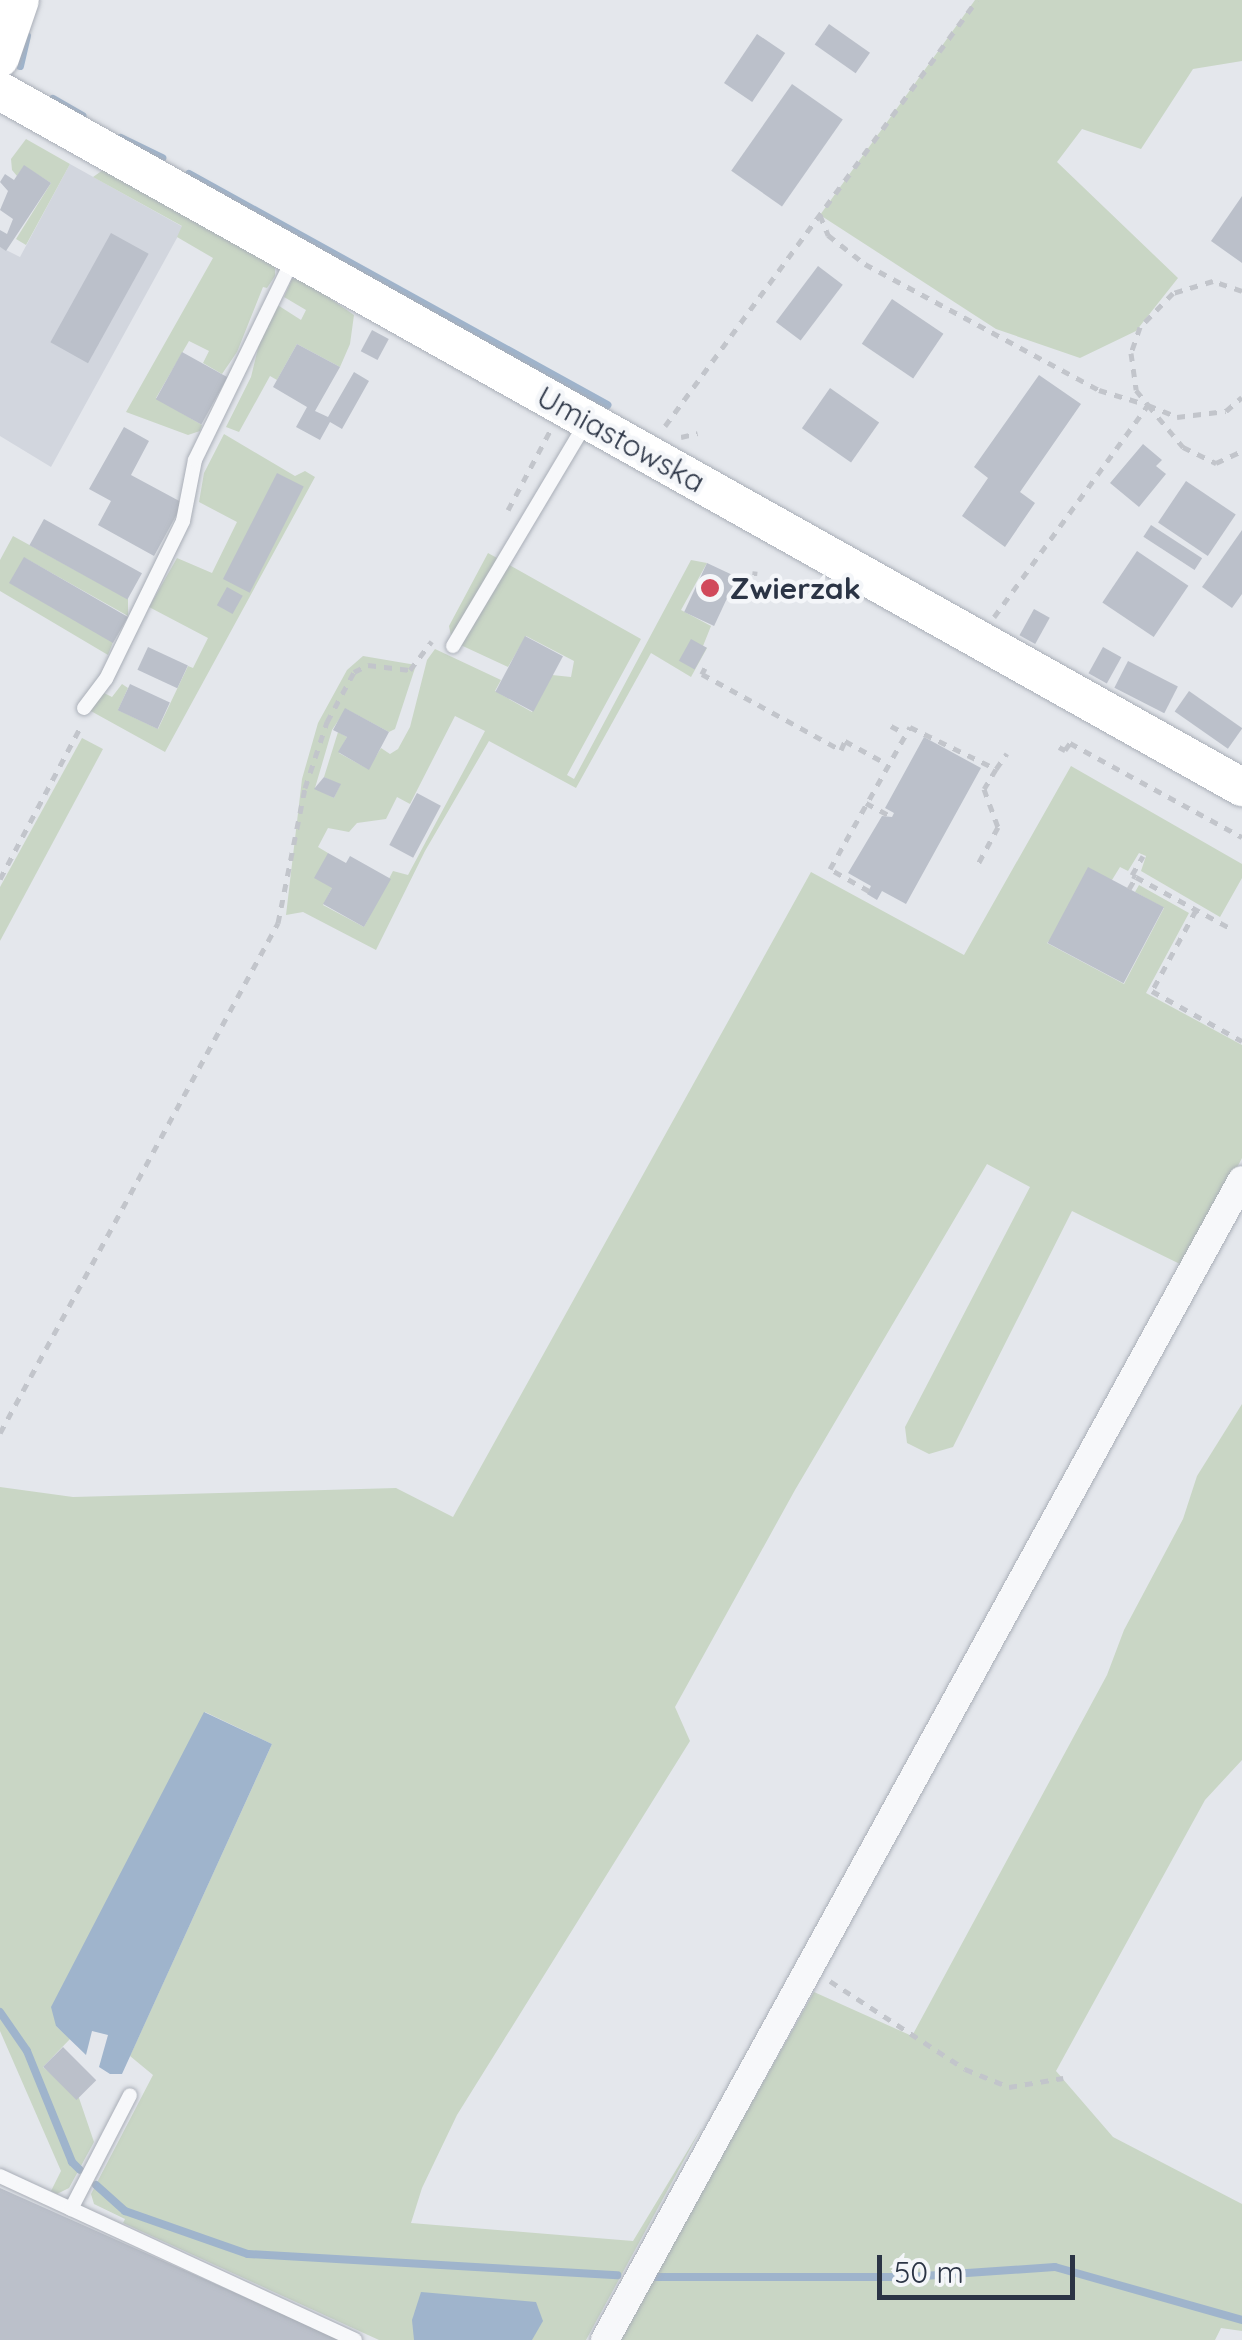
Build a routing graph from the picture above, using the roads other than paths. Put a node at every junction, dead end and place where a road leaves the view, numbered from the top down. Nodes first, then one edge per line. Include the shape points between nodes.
1 (20, 0) edge
2 (0, 58) edge
3 (0, 91) edge
4 (294, 256) junction
5 (575, 414) junction
6 (453, 646) dead end
7 (84, 708) road end
8 (1242, 787) edge
9 (1242, 1180) edge
10 (130, 2095) dead end
11 (0, 2176) edge
12 (71, 2209) junction
13 (355, 2340) edge
14 (605, 2340) edge

1 - 2 main road
3 - 4 main road, Umiastowska
4 - 5 main road, Umiastowska
4 - 7 lane via 195,460 175,537 106,679
5 - 6 lane
5 - 8 main road, Umiastowska
9 - 14 street
10 - 12 lane
11 - 12 lane
12 - 13 lane

